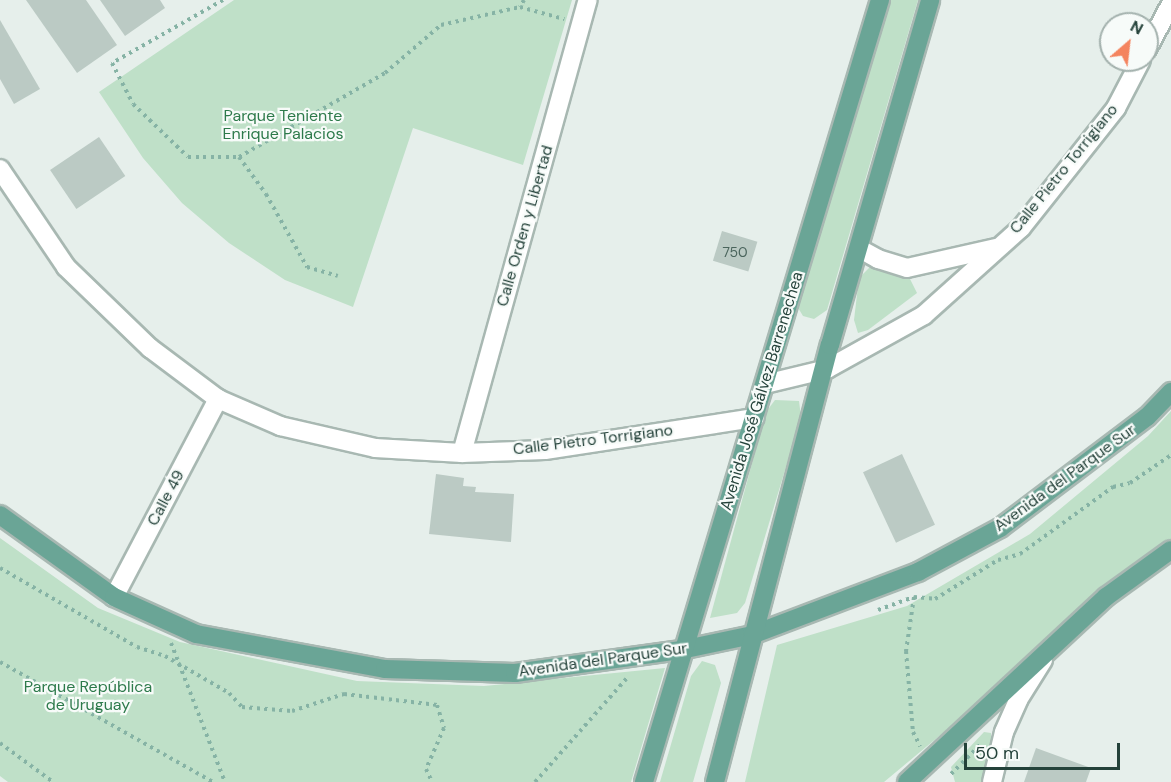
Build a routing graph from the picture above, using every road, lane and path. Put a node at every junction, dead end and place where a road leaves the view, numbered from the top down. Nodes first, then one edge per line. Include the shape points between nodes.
1 (223, 0) edge
2 (524, 0) edge
3 (588, 0) edge
4 (930, 0) edge
5 (875, 1) edge
6 (1171, 4) edge
7 (520, 7) junction
8 (582, 24) junction
9 (1159, 26) edge
10 (1135, 72) edge
11 (239, 157) junction
12 (0, 169) edge
13 (1000, 247) junction
14 (861, 249) junction
15 (338, 276) dead end
16 (827, 369) junction
17 (765, 384) junction
18 (1171, 392) edge
19 (218, 399) junction
20 (754, 418) junction
21 (462, 453) junction
22 (0, 515) edge
23 (1171, 550) edge
24 (0, 568) edge
25 (918, 572) junction
26 (114, 597) junction
27 (163, 619) junction
28 (752, 635) junction
29 (681, 650) junction
30 (1048, 652) junction
31 (647, 654) junction
32 (0, 662) edge
33 (179, 664) junction
34 (983, 742) dead end
35 (0, 743) edge
36 (928, 764) junction
37 (951, 774) dead end
38 (53, 782) edge
39 (213, 782) edge
40 (225, 782) edge
41 (432, 782) edge
42 (535, 782) edge
43 (644, 782) edge
44 (715, 782) edge
45 (907, 782) edge
46 (992, 782) edge

1 - 11 path via 112,63 133,104 188,157
2 - 7 path
3 - 8 street, Calle Orden y Libertad
4 - 14 main road
5 - 17 main road, Avenida José Gálvez Barrenechea
6 - 9 street
7 - 8 path
7 - 11 path via 441,25 385,74
8 - 21 street, Calle Orden y Libertad
10 - 13 street, Calle Pietro Torrigiano via 1116,108 1021,228
11 - 15 path via 266,194 307,267
12 - 19 street, Calle Pietro Torrigiano via 66,267 150,348
13 - 14 street via 908,268
13 - 16 street, Calle Pietro Torrigiano via 924,315
14 - 16 main road
16 - 17 street, Calle Pietro Torrigiano
16 - 28 main road
17 - 20 main road, Avenida José Gálvez Barrenechea
18 - 25 main road, Avenida del Parque Sur via 1147,417 1000,528
19 - 21 street, Calle Pietro Torrigiano via 280,426 375,448
19 - 26 street, Calle 49
20 - 21 street, Calle Pietro Torrigiano via 545,450
20 - 29 main road, Avenida José Gálvez Barrenechea
22 - 26 main road, Avenida del Parque Sur
23 - 30 main road via 1106,597
24 - 33 path via 137,646
25 - 28 main road, Avenida del Parque Sur
25 - 36 path via 906,651 913,732
26 - 27 main road, Avenida del Parque Sur
27 - 31 main road, Avenida del Parque Sur via 196,634 385,669 515,673
27 - 33 path
28 - 29 main road, Avenida del Parque Sur
28 - 44 main road
29 - 31 main road, Avenida del Parque Sur
29 - 43 main road, Avenida José Gálvez Barrenechea
30 - 36 main road
30 - 46 street via 1018,700 1004,732
31 - 42 path
32 - 39 path
33 - 40 path
33 - 41 path via 229,693 242,707 292,711 344,694 437,705 444,728 426,769
34 - 37 path
35 - 38 path
36 - 45 main road

